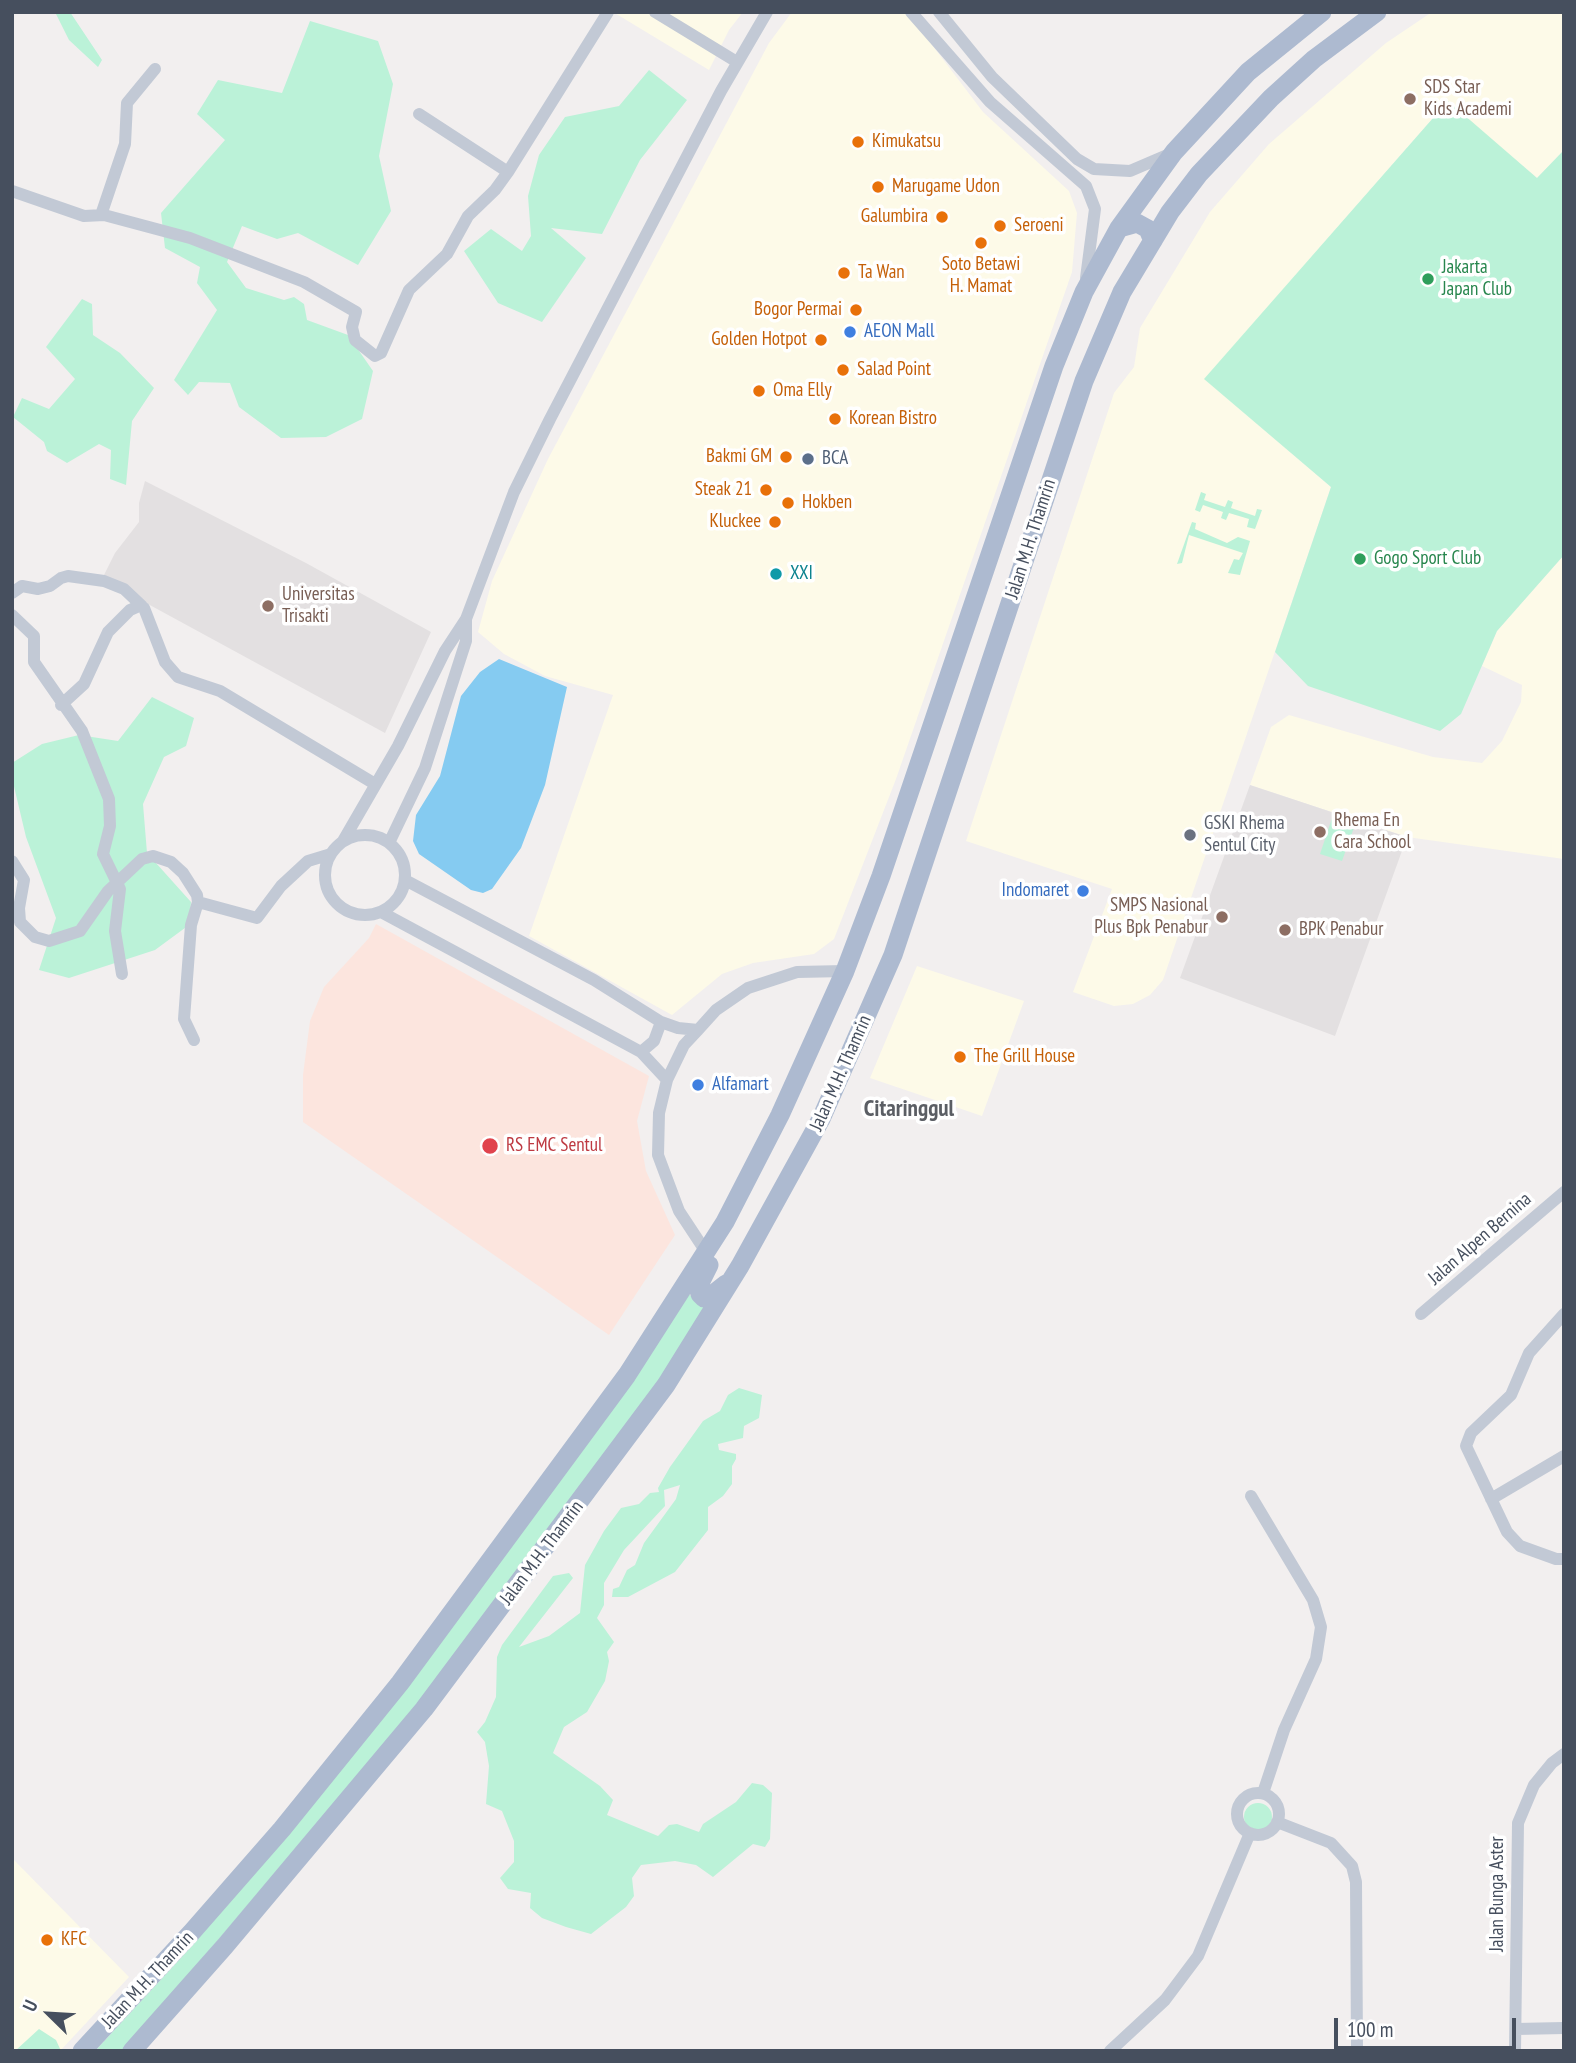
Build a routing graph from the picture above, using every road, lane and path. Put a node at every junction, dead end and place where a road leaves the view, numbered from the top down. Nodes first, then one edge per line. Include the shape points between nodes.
1 (607, 12) edge
2 (655, 12) edge
3 (767, 12) edge
4 (930, 12) edge
5 (939, 12) edge
6 (1322, 12) edge
7 (1377, 12) edge
8 (914, 17) edge
9 (1306, 19) edge
10 (737, 62) junction
11 (155, 69) dead end
12 (419, 114) dead end
13 (1174, 152) junction
14 (508, 172) junction
15 (12, 191) edge
16 (1142, 195) junction
17 (1170, 212) junction
18 (101, 215) junction
19 (1119, 228) junction
20 (1153, 242) junction
21 (1084, 292) junction
22 (12, 593) edge
23 (142, 606) junction
24 (12, 615) edge
25 (466, 620) junction
26 (61, 705) junction
27 (375, 784) junction
28 (343, 841) junction
29 (389, 843) junction
30 (331, 854) junction
31 (12, 861) edge
32 (405, 880) junction
33 (119, 882) junction
34 (12, 899) edge
35 (198, 902) junction
36 (381, 912) junction
37 (845, 971) junction
38 (122, 974) dead end
39 (661, 1022) junction
40 (698, 1030) junction
41 (194, 1040) dead end
42 (642, 1052) junction
43 (667, 1080) junction
44 (1564, 1192) edge
45 (725, 1222) junction
46 (706, 1252) junction
47 (740, 1266) junction
48 (1421, 1314) dead end
49 (1564, 1314) edge
50 (1564, 1456) edge
51 (1251, 1496) dead end
52 (1490, 1499) junction
53 (1564, 1559) edge
54 (1564, 1754) edge
55 (1263, 1793) junction
56 (1277, 1822) junction
57 (1250, 1833) junction
58 (1564, 2028) edge
59 (1516, 2029) junction
60 (82, 2051) edge
61 (132, 2051) edge
62 (1110, 2051) edge
63 (1357, 2051) edge
64 (1515, 2051) edge

1 - 14 street
2 - 10 street
3 - 10 street
4 - 8 street
5 - 13 street via 992,77 1077,159 1094,169 1130,171
6 - 9 main road, Jalan M.H. Thamrin
7 - 17 main road, Jalan M.H. Thamrin via 1270,98
8 - 21 street via 990,102 1086,186 1095,208
9 - 13 main road, Jalan M.H. Thamrin via 1248,72
10 - 25 street via 514,492
11 - 18 street via 127,103 125,144
12 - 14 street
13 - 16 main road, Jalan M.H. Thamrin
14 - 18 street via 468,216 447,254 410,290 381,353 375,356 355,340 356,312 330,294 190,238
15 - 18 street via 84,216
16 - 17 main road via 1158,214
16 - 19 main road, Jalan M.H. Thamrin
17 - 20 main road, Jalan M.H. Thamrin
19 - 20 main road via 1137,223 1147,229
19 - 21 main road, Jalan M.H. Thamrin
20 - 47 main road, Jalan M.H. Thamrin via 1122,292 1084,381 893,955 821,1119
21 - 37 main road, Jalan M.H. Thamrin via 1054,366
22 - 23 street via 22,586 50,586 68,576 124,589
23 - 26 street via 130,610 108,632 84,684
23 - 27 street via 165,662 178,677 220,691
24 - 26 street via 34,636 34,662
25 - 27 street
25 - 29 street via 466,641 425,768
26 - 33 street via 82,731 109,799 110,826 103,854
27 - 28 street
28 - 29 street via 366,835
28 - 30 street
29 - 32 street via 404,863
30 - 35 street via 308,861 257,918
30 - 36 street via 325,878 335,901 356,914
31 - 33 street via 24,880 20,922 41,940 59,940 80,931
31 - 34 street via 17,886
32 - 36 street via 394,902
32 - 39 street via 594,980
33 - 35 street via 142,859 163,857 183,873
33 - 38 street via 116,931
35 - 41 street via 191,925 184,1019
36 - 42 street
37 - 40 street via 797,972 748,988 716,1010
37 - 45 main road, Jalan M.H. Thamrin
39 - 40 street
39 - 42 street
40 - 43 street via 684,1045
42 - 43 street
43 - 46 street via 659,1113 658,1155 679,1211
44 - 48 street, Jalan Alpen Bernina
45 - 46 main road, Jalan M.H. Thamrin
45 - 47 main road via 721,1243 698,1287 700,1294 704,1298 712,1295
46 - 60 main road, Jalan M.H. Thamrin via 627,1375 400,1683 282,1829
47 - 61 main road, Jalan M.H. Thamrin via 667,1385 424,1709
49 - 52 street via 1529,1353 1506,1402 1467,1439
50 - 52 street
51 - 55 street via 1313,1600 1321,1627 1316,1659 1284,1730
52 - 53 street via 1520,1546
54 - 59 street, Jalan Bunga Aster via 1534,1785 1518,1823
55 - 56 street via 1277,1804
55 - 57 street via 1246,1796 1237,1810 1241,1827
56 - 57 street via 1269,1832
56 - 63 street via 1331,1843 1352,1866 1356,1882
57 - 62 street via 1198,1956 1165,2000
58 - 59 street
59 - 64 street, Jalan Bunga Aster

